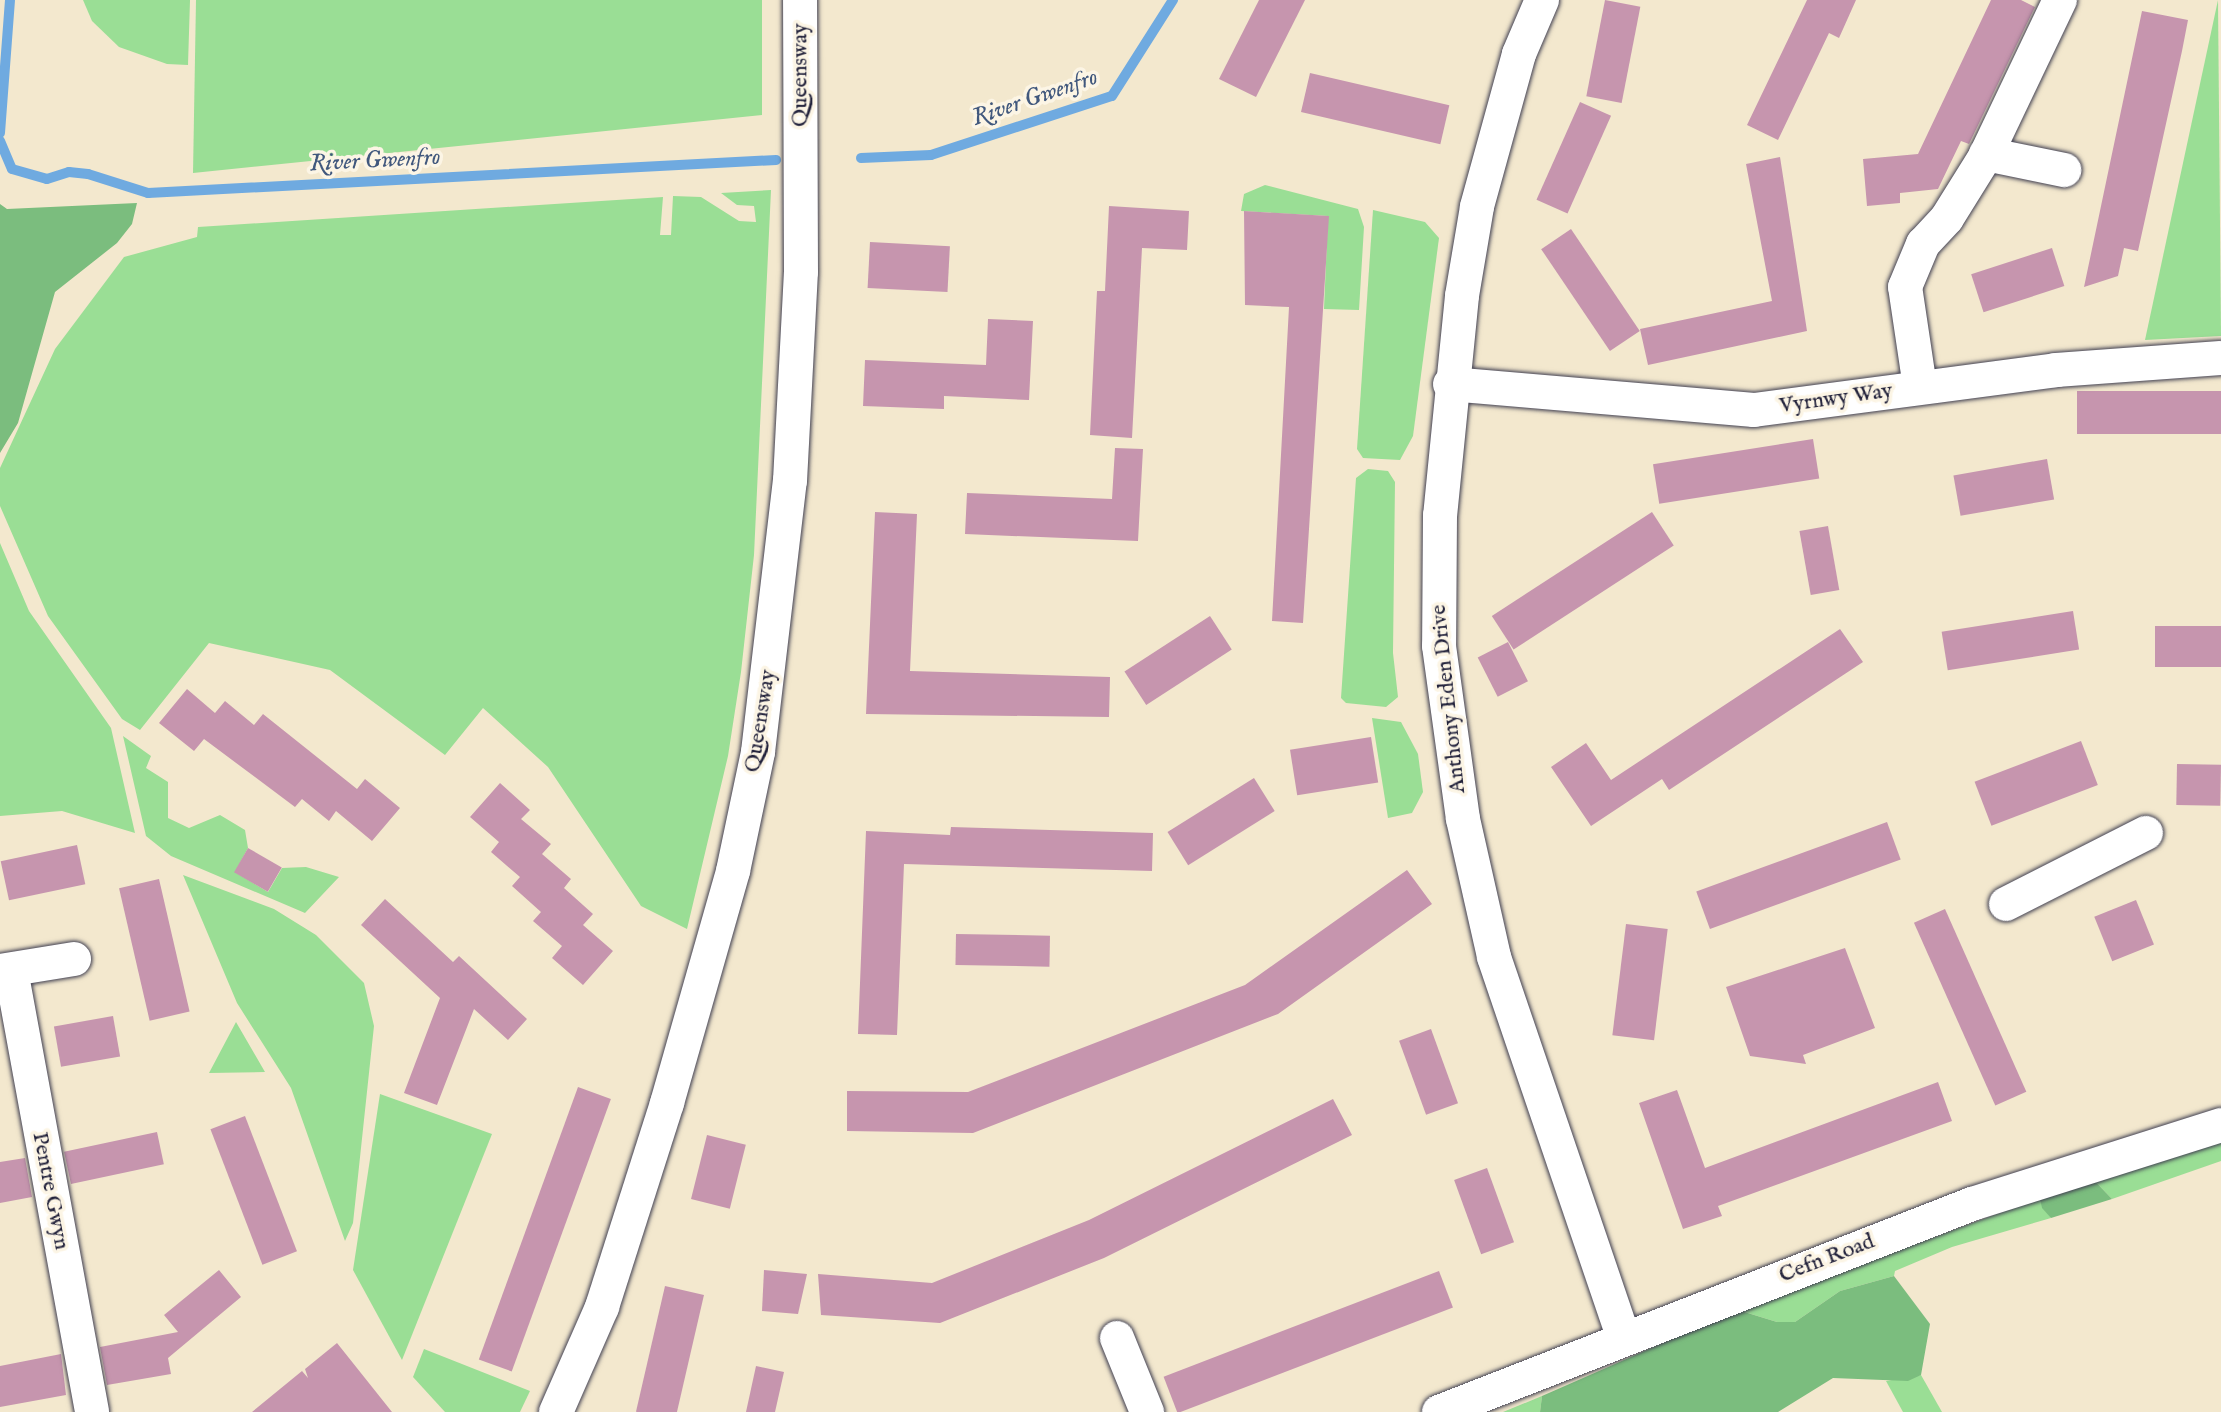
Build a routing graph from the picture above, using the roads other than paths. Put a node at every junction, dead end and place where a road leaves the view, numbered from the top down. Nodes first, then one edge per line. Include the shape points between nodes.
1 (800, 0) edge
2 (1542, 0) edge
3 (2060, 0) edge
4 (1986, 154) junction
5 (2064, 170) dead end
6 (2221, 358) edge
7 (1450, 384) junction
8 (1920, 387) junction
9 (2146, 833) dead end
10 (2006, 904) dead end
11 (74, 959) dead end
12 (5, 970) edge
13 (2221, 1125) edge
14 (1623, 1337) junction
15 (1117, 1338) dead end
16 (92, 1412) edge
17 (556, 1412) edge
18 (1147, 1412) edge
19 (1439, 1412) edge

1 - 17 street, Queensway via 801,272 791,466 758,752 733,871 667,1103 602,1307
2 - 7 street, Anthony Eden Drive via 1519,54 1477,207
3 - 4 street
4 - 5 street
4 - 8 street via 1947,218 1923,244 1905,287
6 - 8 street, Vyrnwy Way
7 - 8 street, Vyrnwy Way via 1754,410
7 - 14 street, Anthony Eden Drive via 1440,515 1439,633 1463,819 1503,985
9 - 10 street
11 - 12 street, Pentre Gwyn
12 - 16 street, Pentre Gwyn
13 - 14 street, Cefn Road via 1972,1204
14 - 19 street, Cefn Road
15 - 18 street

